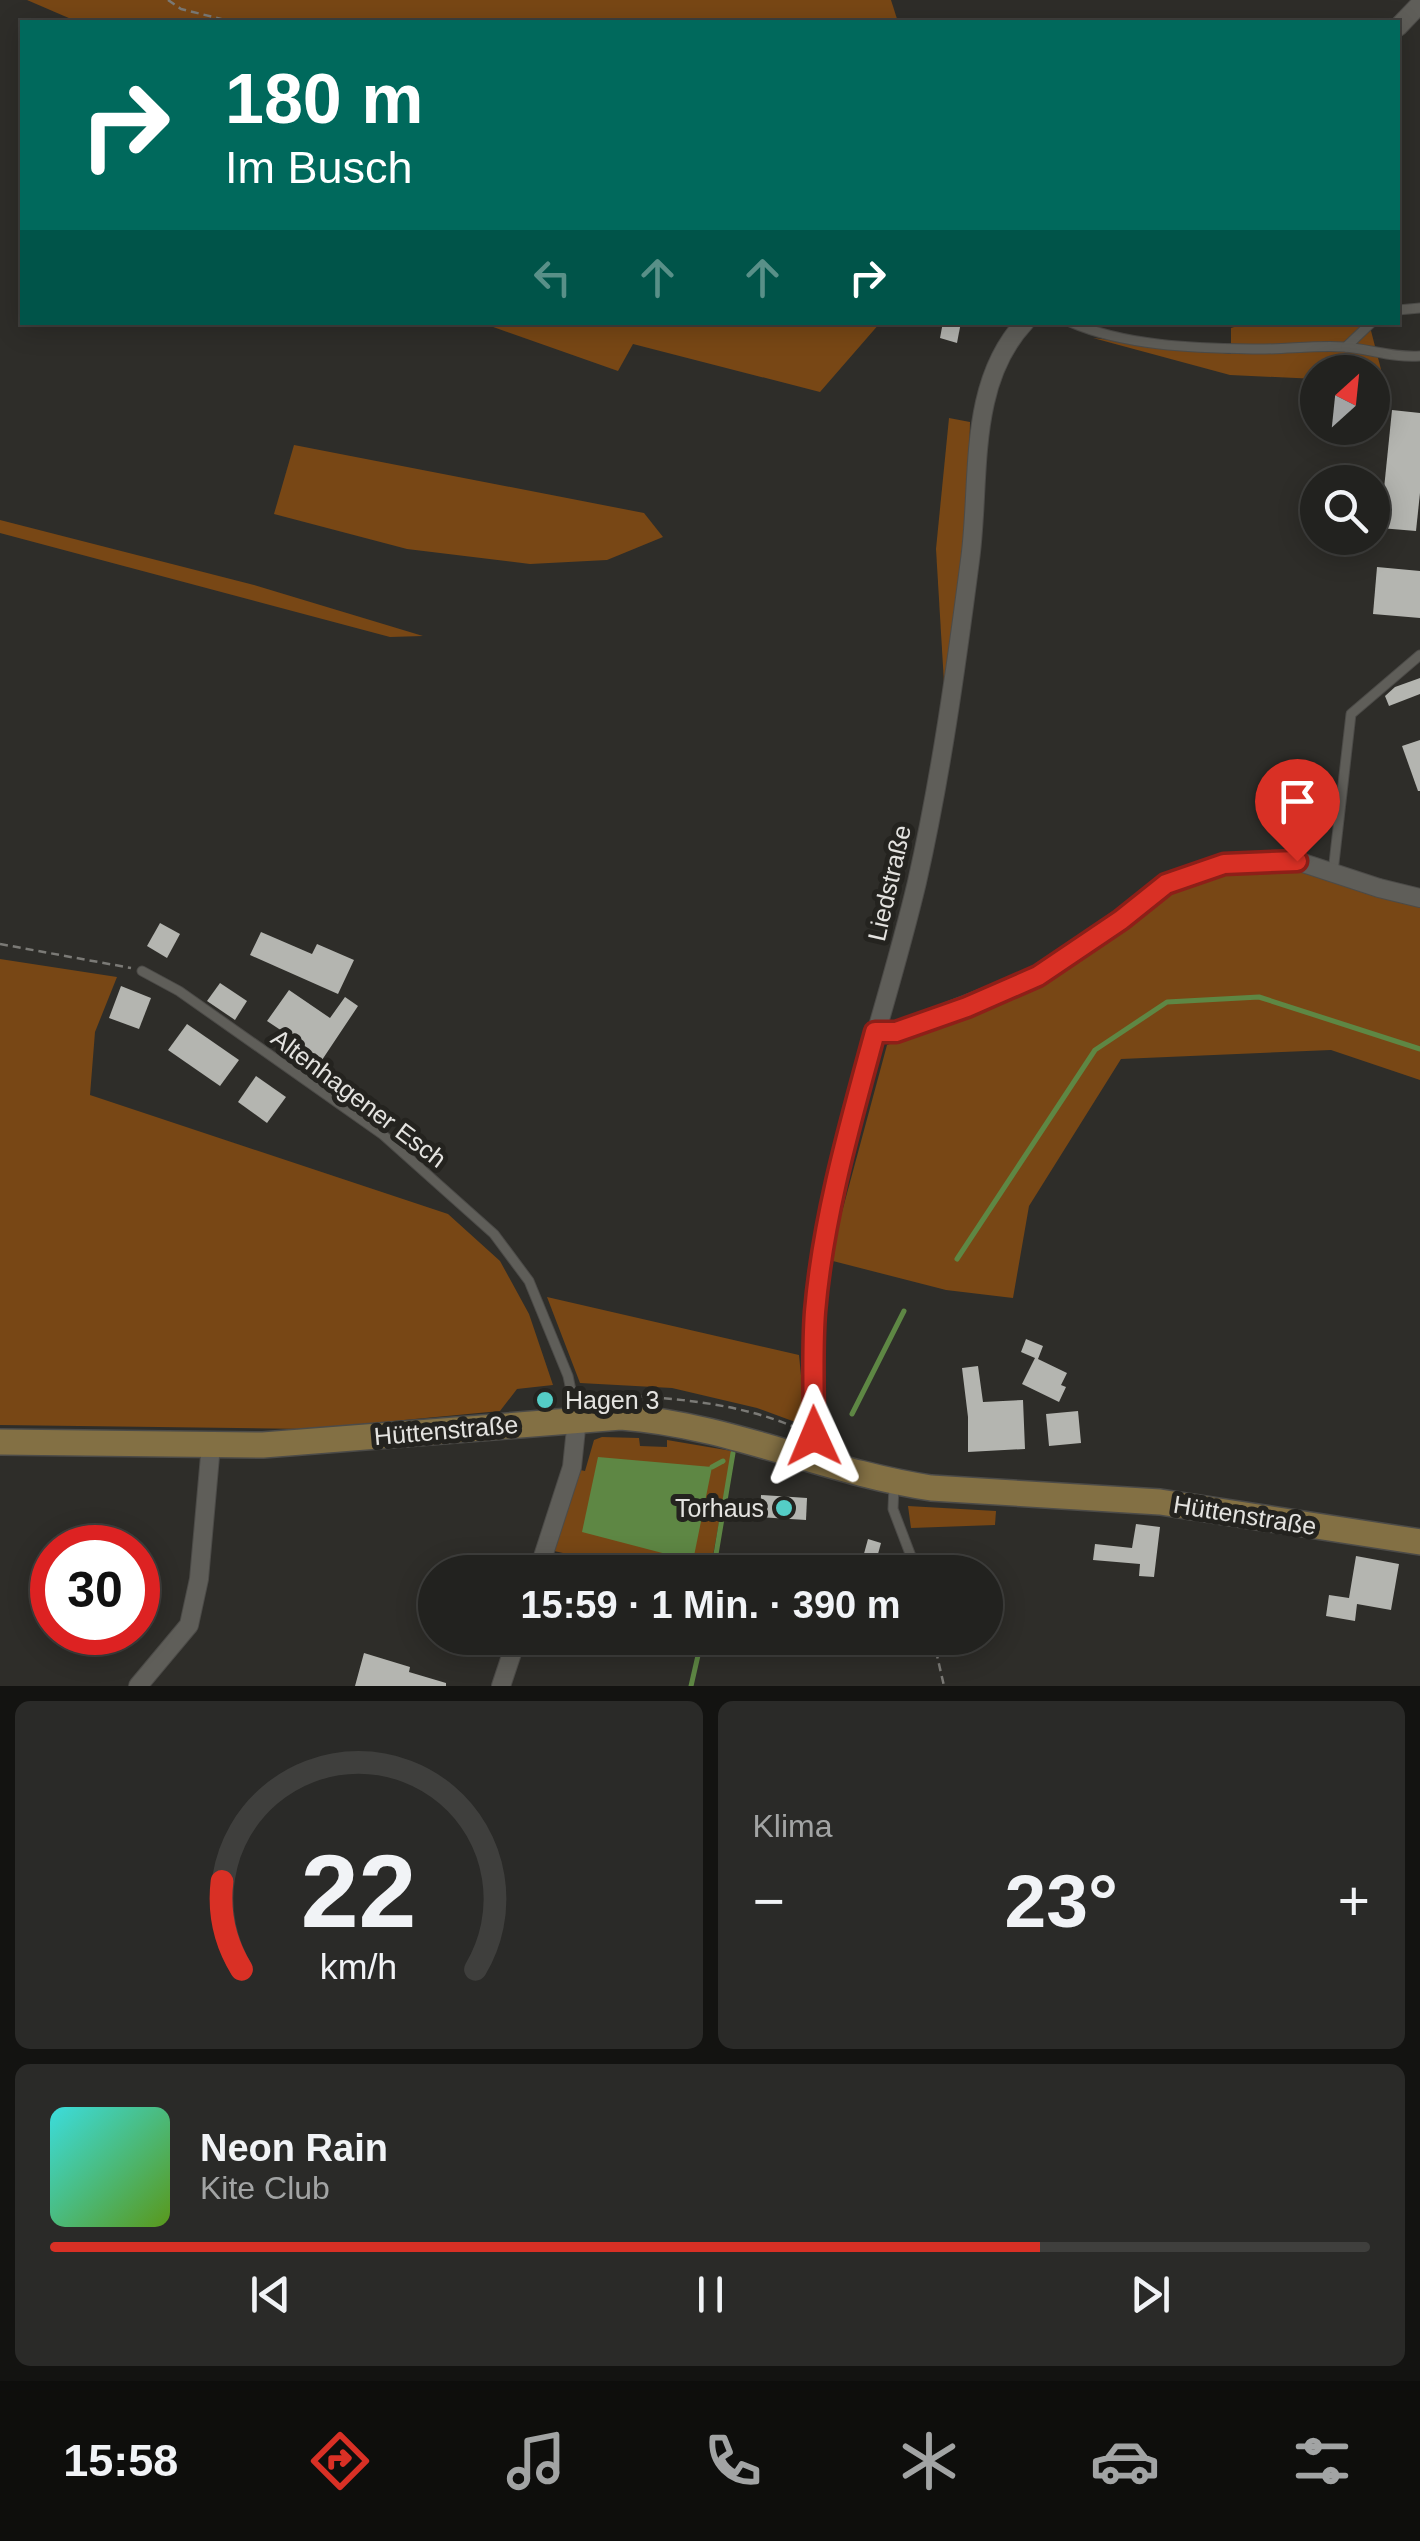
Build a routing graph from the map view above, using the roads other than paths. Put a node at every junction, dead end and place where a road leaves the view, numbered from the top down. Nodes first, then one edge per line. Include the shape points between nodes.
1 (1420, 4) edge
2 (1400, 24) edge
3 (1023, 325) edge
4 (1076, 325) edge
5 (1369, 325) edge
6 (1346, 347) junction
7 (1420, 356) edge
8 (1420, 654) edge
9 (1333, 872) junction
10 (1420, 898) edge
11 (142, 971) road end
12 (875, 1032) junction
13 (578, 1419) junction
14 (0, 1442) edge
15 (210, 1445) junction
16 (810, 1460) junction
17 (894, 1483) junction
18 (1420, 1542) edge
19 (544, 1555) edge
20 (911, 1555) edge
21 (511, 1655) edge
22 (138, 1686) edge
23 (501, 1686) edge

1 - 2 street
3 - 12 street, Liedstraße via 999,356 987,390 976,520 936,793
4 - 6 lane via 1168,344
5 - 6 lane
6 - 7 lane
8 - 9 lane via 1351,714
9 - 10 street
9 - 12 street via 1297,861 1224,864 1166,884 1038,976 896,1032
11 - 13 lane, Altenhagener Esch via 382,1134 494,1234 529,1281
12 - 16 street, Liedstraße via 842,1152 820,1273
13 - 15 main road, Hüttenstraße
13 - 16 main road, Hüttenstraße via 678,1422
13 - 19 street via 572,1467
14 - 15 main road, Hüttenstraße
15 - 22 street via 189,1625
16 - 17 main road, Hüttenstraße
17 - 18 main road, Hüttenstraße via 1160,1502
17 - 20 lane via 893,1508
21 - 23 street

